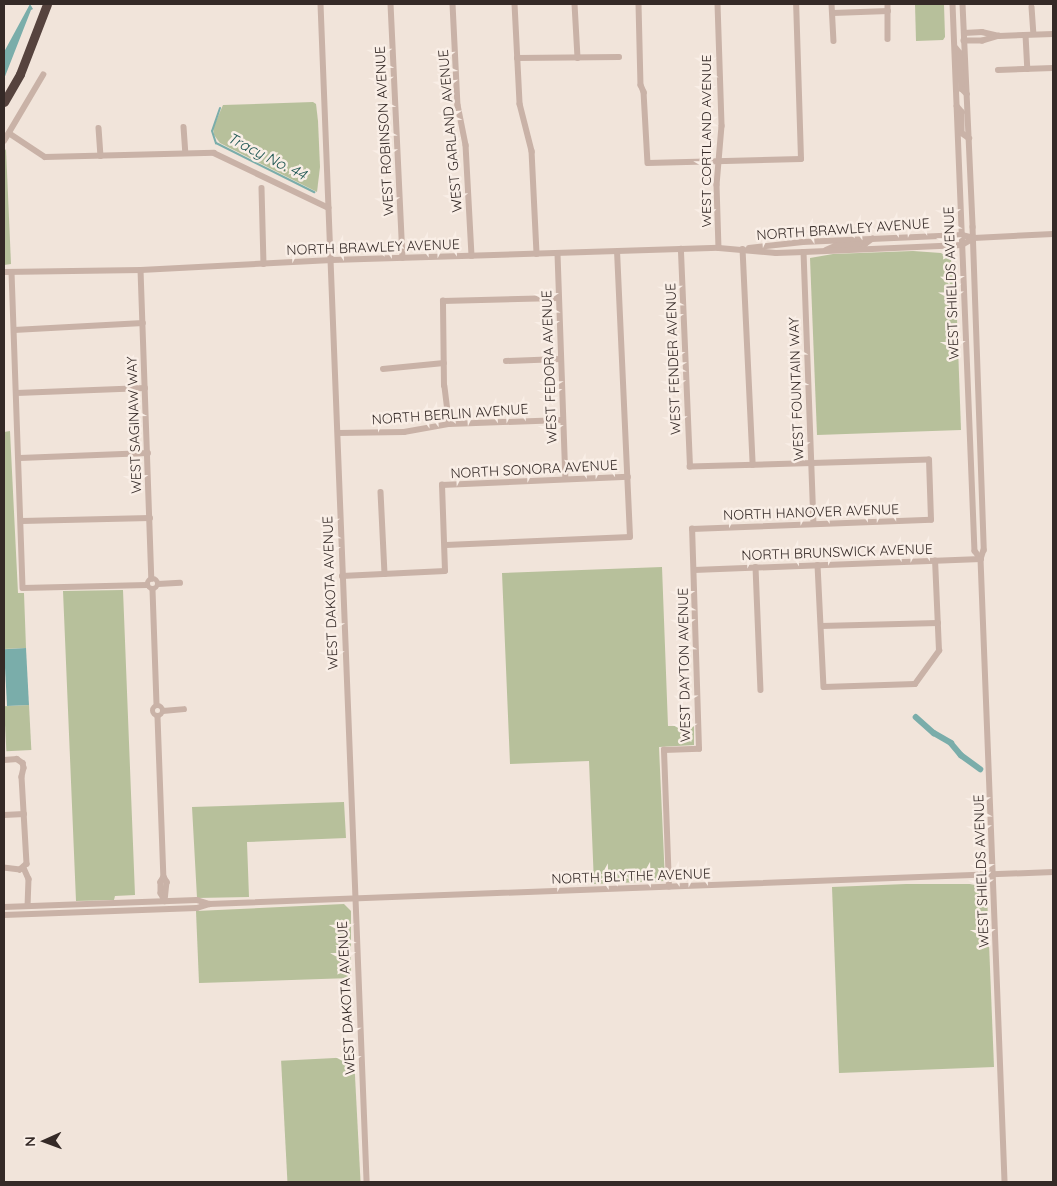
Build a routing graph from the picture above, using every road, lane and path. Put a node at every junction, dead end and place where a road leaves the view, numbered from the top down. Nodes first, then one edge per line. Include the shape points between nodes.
1 (47, 4) edge
2 (320, 4) edge
3 (391, 4) edge
4 (453, 4) edge
5 (515, 4) edge
6 (575, 4) edge
7 (639, 4) edge
8 (718, 4) edge
9 (796, 4) edge
10 (832, 4) edge
11 (888, 4) edge
12 (953, 4) edge
13 (963, 4) edge
14 (1032, 7) dead end
15 (888, 11) junction
16 (833, 14) junction
17 (964, 32) junction
18 (1034, 34) junction
19 (1053, 34) edge
20 (1026, 35) junction
21 (999, 36) junction
22 (888, 39) dead end
23 (964, 40) junction
24 (834, 41) dead end
25 (955, 47) junction
26 (619, 57) dead end
27 (517, 58) junction
28 (578, 58) junction
29 (1053, 68) edge
30 (1028, 69) junction
31 (998, 70) dead end
32 (43, 75) dead end
33 (967, 94) junction
34 (4, 102) edge
35 (957, 106) junction
36 (184, 127) dead end
37 (100, 128) dead end
38 (9, 133) junction
39 (969, 138) junction
40 (4, 141) edge
41 (186, 153) junction
42 (101, 156) junction
43 (720, 163) junction
44 (262, 188) dead end
45 (329, 208) junction
46 (1053, 234) edge
47 (962, 235) junction
48 (974, 238) junction
49 (873, 239) junction
50 (962, 245) junction
51 (719, 248) junction
52 (681, 249) junction
53 (743, 249) junction
54 (824, 251) junction
55 (617, 252) junction
56 (804, 252) junction
57 (537, 254) junction
58 (558, 254) junction
59 (472, 256) junction
60 (403, 258) junction
61 (332, 260) junction
62 (264, 264) junction
63 (141, 270) junction
64 (4, 272) edge
65 (12, 272) junction
66 (558, 298) junction
67 (143, 323) junction
68 (14, 330) junction
69 (560, 359) junction
70 (506, 361) dead end
71 (444, 363) junction
72 (383, 369) dead end
73 (146, 388) junction
74 (17, 394) junction
75 (563, 420) junction
76 (448, 424) junction
77 (338, 433) junction
78 (148, 453) junction
79 (20, 458) junction
80 (812, 463) junction
81 (753, 465) junction
82 (628, 476) junction
83 (566, 479) junction
84 (382, 492) dead end
85 (150, 518) junction
86 (22, 521) junction
87 (814, 524) junction
88 (692, 529) joint
89 (446, 545) junction
90 (981, 559) junction
91 (935, 561) junction
92 (818, 565) junction
93 (756, 567) junction
94 (694, 570) junction
95 (385, 574) junction
96 (342, 576) junction
97 (152, 579) junction
98 (180, 583) dead end
99 (158, 584) junction
100 (147, 585) junction
101 (152, 590) junction
102 (938, 623) junction
103 (820, 626) junction
104 (761, 690) dead end
105 (157, 705) junction
106 (184, 709) dead end
107 (163, 711) junction
108 (158, 717) junction
109 (4, 760) edge
110 (24, 814) junction
111 (4, 815) edge
112 (4, 868) edge
113 (24, 868) junction
114 (1053, 872) edge
115 (993, 875) junction
116 (669, 888) junction
117 (354, 899) junction
118 (165, 901) junction
119 (209, 904) junction
120 (28, 906) junction
121 (46, 906) junction
122 (4, 907) edge
123 (116, 911) junction
124 (47, 914) junction
125 (4, 915) edge
126 (367, 1182) edge
127 (1005, 1182) edge

1 - 34 highway via 20,74
2 - 45 street, WEST DAKOTA AVENUE
3 - 60 street, WEST ROBINSON AVENUE
4 - 59 street, WEST GARLAND AVENUE via 458,105 466,145
5 - 27 street
6 - 28 street
7 - 43 street via 641,85 648,163
8 - 43 street, WEST CORTLAND AVENUE
9 - 43 street via 801,159
10 - 16 street
11 - 15 street
12 - 25 street, WEST SHIELDS AVENUE
13 - 17 street, WEST SHIELDS AVENUE
14 - 18 street
15 - 16 street
15 - 22 street
16 - 24 street
17 - 21 street
17 - 23 street, WEST SHIELDS AVENUE
18 - 19 street
18 - 20 street
20 - 21 street
20 - 30 street
21 - 23 street
23 - 33 street, WEST SHIELDS AVENUE
25 - 33 street via 960,53 962,89
25 - 35 street, WEST SHIELDS AVENUE
26 - 28 street
27 - 28 street
27 - 57 street via 520,104 532,151
29 - 30 street
30 - 31 street
32 - 38 street
33 - 39 street, WEST SHIELDS AVENUE
35 - 39 street via 962,112 962,133
35 - 47 street, WEST SHIELDS AVENUE
36 - 41 street
37 - 42 street
38 - 40 street
38 - 42 street via 45,157
39 - 48 street, WEST SHIELDS AVENUE
41 - 42 street
41 - 45 street via 219,155
43 - 51 street, WEST CORTLAND AVENUE via 717,185
44 - 62 street
45 - 61 street, WEST DAKOTA AVENUE
46 - 48 street, NORTH BRAWLEY AVENUE
47 - 48 street, NORTH BRAWLEY AVENUE
47 - 49 street, NORTH BRAWLEY AVENUE
47 - 50 street, WEST SHIELDS AVENUE
48 - 50 street, NORTH BRAWLEY AVENUE
48 - 90 street, WEST SHIELDS AVENUE via 984,550
49 - 53 street, NORTH BRAWLEY AVENUE via 775,243
49 - 54 street via 865,244 835,246
50 - 54 street, NORTH BRAWLEY AVENUE
50 - 90 street, WEST SHIELDS AVENUE via 975,551
51 - 52 street, NORTH BRAWLEY AVENUE
51 - 53 street, NORTH BRAWLEY AVENUE
52 - 55 street, NORTH BRAWLEY AVENUE
52 - 81 street, WEST FENDER AVENUE via 690,467
53 - 56 street, NORTH BRAWLEY AVENUE
53 - 81 street
54 - 56 street, NORTH BRAWLEY AVENUE
55 - 58 street, NORTH BRAWLEY AVENUE
55 - 82 street
56 - 80 street, WEST FOUNTAIN WAY
57 - 58 street, NORTH BRAWLEY AVENUE
57 - 59 street, NORTH BRAWLEY AVENUE
58 - 66 street, WEST FEDORA AVENUE
59 - 60 street, NORTH BRAWLEY AVENUE
60 - 61 street, NORTH BRAWLEY AVENUE
61 - 62 street, NORTH BRAWLEY AVENUE
61 - 77 street, WEST DAKOTA AVENUE
62 - 63 street, NORTH BRAWLEY AVENUE
63 - 65 street, NORTH BRAWLEY AVENUE
63 - 67 street, WEST SAGINAW WAY
64 - 65 street, NORTH BRAWLEY AVENUE
65 - 68 street
66 - 69 street, WEST FEDORA AVENUE
66 - 71 street via 443,302
67 - 68 street
67 - 73 street, WEST SAGINAW WAY
68 - 74 street
69 - 70 street
69 - 75 street, WEST FEDORA AVENUE
71 - 72 street
71 - 76 street
73 - 74 street
73 - 78 street, WEST SAGINAW WAY
74 - 79 street
75 - 76 street, NORTH BERLIN AVENUE
75 - 83 street, WEST FEDORA AVENUE
76 - 77 street, NORTH BERLIN AVENUE via 404,432
77 - 96 street, WEST DAKOTA AVENUE
78 - 79 street
78 - 85 street, WEST SAGINAW WAY
79 - 86 street
80 - 81 street
80 - 87 street, WEST FOUNTAIN WAY
80 - 87 street, NORTH HANOVER AVENUE via 929,460 932,520
82 - 83 street, NORTH SONORA AVENUE
82 - 89 street via 630,537
83 - 89 street, NORTH SONORA AVENUE via 442,485
84 - 95 street
85 - 86 street
85 - 97 street, WEST SAGINAW WAY
86 - 100 street via 23,588
87 - 88 street, NORTH HANOVER AVENUE
88 - 94 street, WEST DAYTON AVENUE
89 - 95 street via 445,571
90 - 91 street, NORTH BRUNSWICK AVENUE
90 - 115 street, WEST SHIELDS AVENUE
91 - 92 street, NORTH BRUNSWICK AVENUE
91 - 102 street
92 - 93 street, NORTH BRUNSWICK AVENUE
92 - 103 street
93 - 94 street, NORTH BRUNSWICK AVENUE
93 - 104 street
94 - 116 street, WEST DAYTON AVENUE via 699,749 664,750
95 - 96 street
96 - 117 street, WEST DAKOTA AVENUE
97 - 99 street
97 - 100 street
98 - 99 street
99 - 101 street
100 - 101 street
101 - 105 street
102 - 103 street
102 - 103 street via 939,651 916,684 824,687
105 - 107 street
105 - 108 street via 152,711
106 - 107 street
107 - 108 street
108 - 118 street via 164,878 161,893
109 - 110 street via 16,759 23,763
110 - 111 street
110 - 113 street via 27,864
112 - 113 street
113 - 120 street via 29,880
114 - 115 street, NORTH BLYTHE AVENUE
115 - 116 street, NORTH BLYTHE AVENUE
115 - 127 street, WEST SHIELDS AVENUE
116 - 117 street, NORTH BLYTHE AVENUE
117 - 119 street, NORTH BLYTHE AVENUE
117 - 126 street, WEST DAKOTA AVENUE
118 - 119 street, NORTH BLYTHE AVENUE via 197,900
118 - 121 street, NORTH BLYTHE AVENUE
118 - 123 street, NORTH BLYTHE AVENUE via 160,906
119 - 123 street, NORTH BLYTHE AVENUE via 197,908
120 - 121 street, NORTH BLYTHE AVENUE
120 - 122 street, NORTH BLYTHE AVENUE
121 - 124 street
123 - 124 street, NORTH BLYTHE AVENUE
124 - 125 street, NORTH BLYTHE AVENUE

